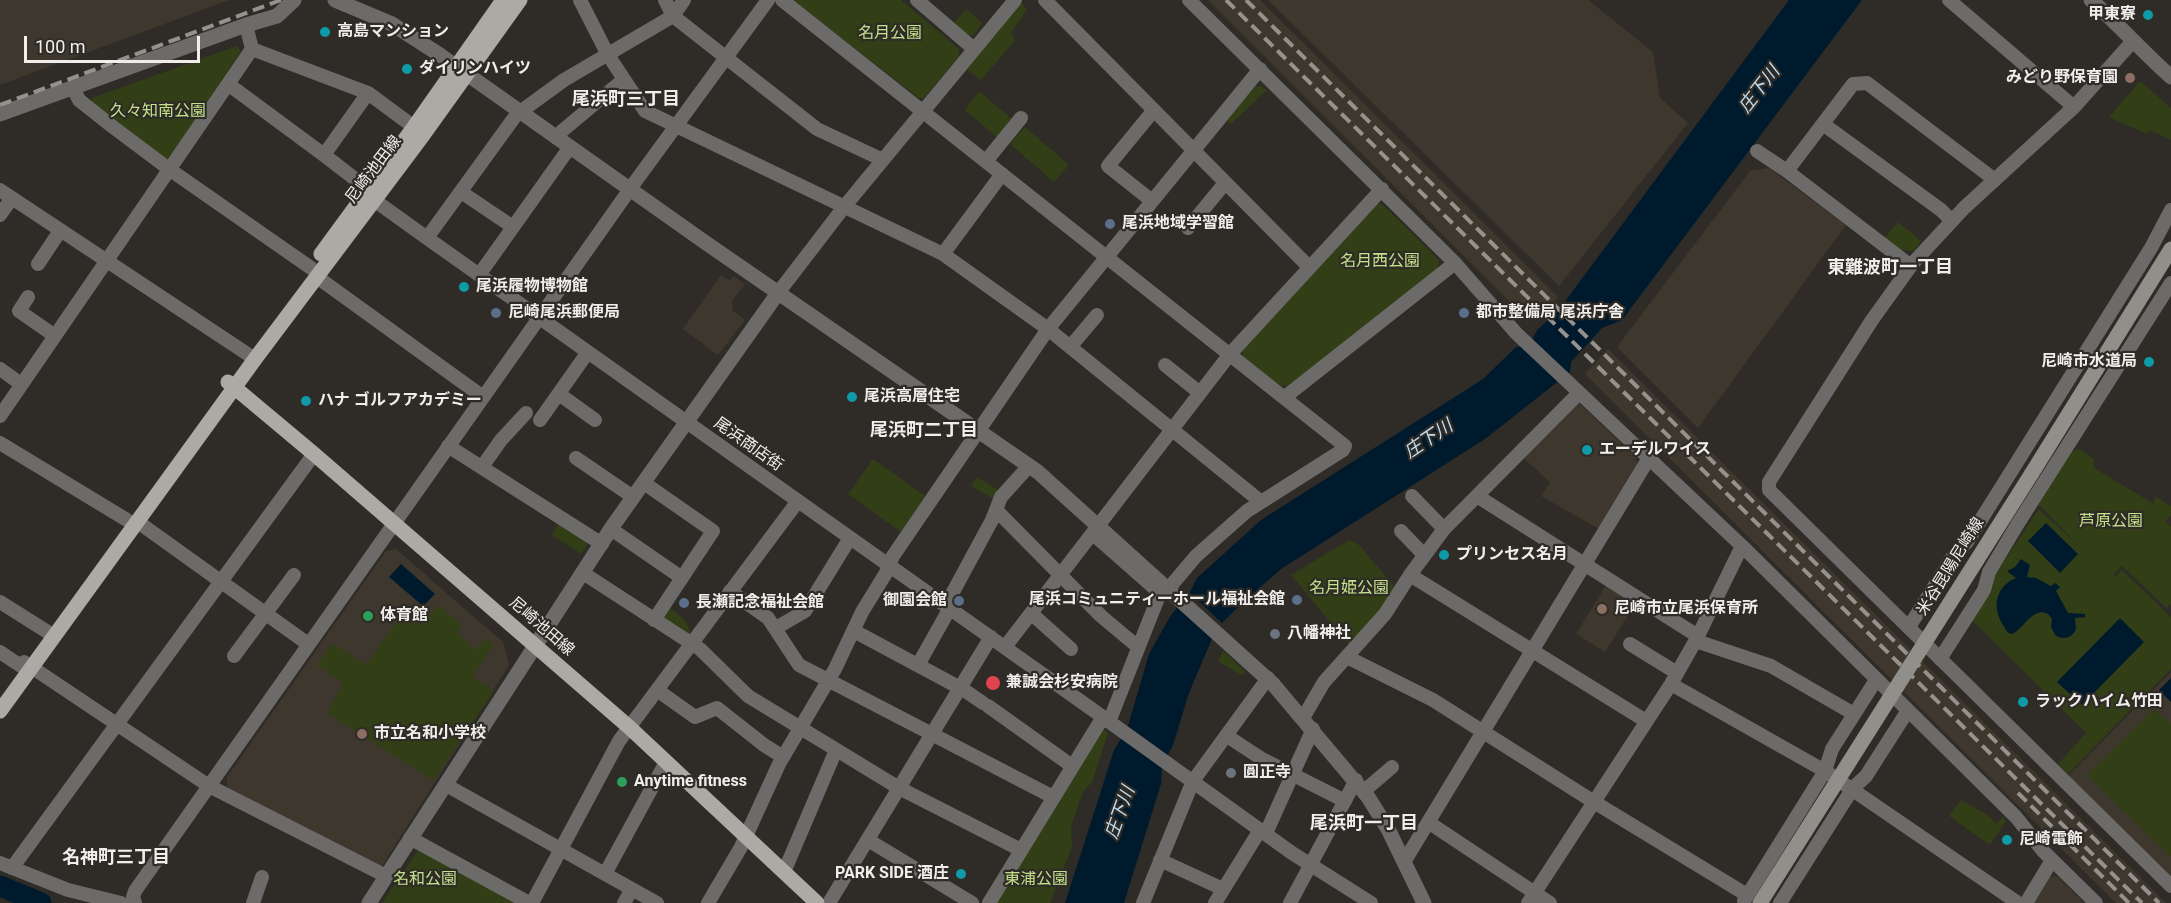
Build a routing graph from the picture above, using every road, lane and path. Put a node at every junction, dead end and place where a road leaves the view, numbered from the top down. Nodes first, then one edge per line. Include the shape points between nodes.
1 (294, 0) edge
2 (335, 0) edge
3 (503, 0) edge
4 (520, 0) edge
5 (580, 0) edge
6 (665, 0) edge
7 (684, 0) edge
8 (768, 0) edge
9 (782, 0) edge
10 (917, 0) edge
11 (1015, 0) edge
12 (1045, 0) edge
13 (1189, 0) edge
14 (1950, 0) edge
15 (2091, 0) edge
16 (673, 16) junction
17 (246, 25) junction
18 (2133, 41) junction
19 (974, 49) junction
20 (252, 50) junction
21 (608, 56) junction
22 (726, 57) junction
23 (1260, 69) junction
24 (461, 70) junction
25 (2171, 77) edge
26 (623, 80) junction
27 (228, 84) junction
28 (73, 87) junction
29 (368, 93) junction
30 (2074, 107) junction
31 (1154, 110) junction
32 (519, 111) junction
33 (922, 112) junction
34 (0, 114) edge
35 (1021, 118) dead end
36 (1823, 124) junction
37 (675, 125) junction
38 (414, 127) junction
39 (563, 142) junction
40 (1193, 150) junction
41 (1757, 151) dead end
42 (324, 155) junction
43 (883, 160) junction
44 (986, 161) junction
45 (169, 169) junction
46 (1787, 171) junction
47 (1002, 174) junction
48 (1995, 180) junction
49 (1226, 183) junction
50 (630, 189) junction
51 (1382, 189) junction
52 (461, 192) junction
53 (6, 194) edge
54 (371, 194) junction
55 (1152, 201) junction
56 (844, 207) junction
57 (2171, 210) edge
58 (0, 215) edge
59 (1951, 220) junction
60 (513, 227) junction
61 (1188, 228) dead end
62 (60, 231) junction
63 (427, 238) junction
64 (2171, 249) edge
65 (943, 254) junction
66 (1107, 257) junction
67 (107, 261) junction
68 (1455, 263) junction
69 (38, 264) dead end
70 (1911, 266) junction
71 (1309, 267) junction
72 (314, 272) junction
73 (479, 275) junction
74 (2171, 283) edge
75 (778, 293) junction
76 (28, 297) dead end
77 (1096, 315) dead end
78 (539, 317) junction
79 (1048, 329) junction
80 (55, 336) junction
81 (1070, 347) junction
82 (588, 352) junction
83 (1230, 354) junction
84 (251, 357) junction
85 (1165, 365) dead end
86 (0, 369) edge
87 (21, 384) junction
88 (231, 385) junction
89 (1200, 393) junction
90 (1579, 393) junction
91 (559, 394) junction
92 (483, 397) junction
93 (1285, 398) junction
94 (526, 413) dead end
95 (0, 416) edge
96 (540, 420) dead end
97 (595, 420) dead end
98 (687, 422) junction
99 (1172, 429) junction
100 (979, 431) junction
101 (0, 443) edge
102 (448, 446) junction
103 (314, 454) junction
104 (576, 458) dead end
105 (1649, 458) junction
106 (1029, 466) junction
107 (482, 467) junction
108 (644, 483) junction
109 (1412, 496) dead end
110 (1477, 496) junction
111 (633, 497) junction
112 (798, 501) junction
113 (1260, 501) junction
114 (996, 510) junction
115 (132, 521) junction
116 (393, 524) junction
117 (611, 529) junction
118 (1444, 529) junction
119 (1097, 530) junction
120 (1401, 531) dead end
121 (850, 538) junction
122 (602, 544) junction
123 (1742, 546) junction
124 (1424, 555) junction
125 (1584, 564) junction
126 (889, 565) junction
127 (583, 573) junction
128 (294, 575) dead end
129 (1062, 575) junction
130 (1410, 575) junction
131 (682, 578) junction
132 (221, 581) junction
133 (1171, 590) junction
134 (730, 591) junction
135 (0, 602) edge
136 (948, 607) junction
137 (266, 614) junction
138 (1032, 614) junction
139 (654, 620) junction
140 (1909, 627) junction
141 (776, 628) junction
142 (854, 631) junction
143 (50, 634) junction
144 (991, 637) junction
145 (1696, 638) junction
146 (308, 644) junction
147 (691, 644) junction
148 (1630, 644) dead end
149 (535, 646) junction
150 (1005, 647) junction
151 (1137, 647) junction
152 (1071, 649) dead end
153 (1531, 651) junction
154 (0, 652) edge
155 (234, 656) dead end
156 (1347, 657) junction
157 (1940, 658) junction
158 (26, 665) junction
159 (918, 665) junction
160 (1268, 678) junction
161 (1674, 679) junction
162 (829, 680) junction
163 (1876, 680) junction
164 (960, 688) junction
165 (657, 690) junction
166 (0, 695) edge
167 (0, 711) edge
168 (1907, 712) junction
169 (1854, 714) junction
170 (1106, 720) junction
171 (1646, 722) junction
172 (1308, 724) junction
173 (117, 725) junction
174 (629, 727) junction
175 (801, 728) junction
176 (1482, 732) junction
177 (932, 734) junction
178 (1227, 736) junction
179 (836, 750) junction
180 (783, 757) junction
181 (666, 762) junction
182 (1072, 766) junction
183 (1392, 767) dead end
184 (1826, 771) junction
185 (1293, 775) junction
186 (1193, 781) junction
187 (446, 785) junction
188 (1360, 785) junction
189 (209, 786) junction
190 (899, 788) junction
191 (1853, 788) junction
192 (1053, 797) junction
193 (1345, 801) junction
194 (1594, 802) junction
195 (1428, 822) junction
196 (1263, 832) junction
197 (745, 836) junction
198 (410, 838) junction
199 (868, 840) junction
200 (561, 849) junction
201 (1021, 850) junction
202 (1160, 860) junction
203 (2052, 860) junction
204 (1404, 862) junction
205 (1309, 864) junction
206 (6, 866) edge
207 (784, 872) junction
208 (605, 873) junction
209 (386, 876) junction
210 (262, 878) dead end
211 (2171, 886) edge
212 (632, 889) junction
213 (1223, 889) junction
214 (1531, 898) edge
215 (1750, 900) edge
216 (121, 903) edge
217 (135, 903) edge
218 (253, 903) edge
219 (369, 903) edge
220 (530, 903) edge
221 (624, 903) edge
222 (657, 903) edge
223 (708, 903) edge
224 (817, 903) edge
225 (829, 903) edge
226 (972, 903) edge
227 (989, 903) edge
228 (1143, 903) edge
229 (1215, 903) edge
230 (1290, 903) edge
231 (1371, 903) edge
232 (1424, 903) edge
233 (1550, 903) edge
234 (1780, 903) edge
235 (2018, 903) edge
236 (2026, 903) edge
237 (2096, 903) edge

1 - 17 street via 277,16
2 - 24 street via 392,24
3 - 24 main road, 尼崎池田線
4 - 24 main road, 尼崎池田線
5 - 21 street
6 - 16 street
7 - 16 street
8 - 22 street
9 - 33 street
10 - 19 street
11 - 19 street
12 - 31 street
13 - 23 street
14 - 30 street
15 - 18 street
16 - 21 street
16 - 22 street
17 - 20 street
17 - 28 street
18 - 25 street
18 - 30 street
19 - 33 street
20 - 27 street
20 - 29 street
21 - 26 street
21 - 32 street
22 - 37 street
22 - 43 street via 817,129
23 - 40 street
23 - 51 street
24 - 32 street
24 - 38 main road, 尼崎池田線
24 - 54 main road, 尼崎池田線
26 - 37 street via 643,109
26 - 39 street via 562,130
27 - 42 street, 尾浜商店街
27 - 45 street
28 - 34 street
28 - 45 street via 79,100
29 - 38 street
29 - 42 street
30 - 48 street
31 - 40 street
31 - 55 street via 1108,166
32 - 39 street
32 - 52 street
33 - 43 street
33 - 44 street
35 - 44 street
36 - 46 street
36 - 48 street via 1853,84 1867,83
36 - 59 street
37 - 50 street
37 - 56 street
38 - 54 main road, 尼崎池田線
39 - 50 street
39 - 60 street
40 - 49 street
40 - 55 street
41 - 46 street
42 - 54 street, 尾浜商店街
43 - 56 street
44 - 47 street
45 - 67 street
45 - 72 street
46 - 70 street
47 - 65 street
47 - 66 street
48 - 59 street
49 - 61 street
49 - 71 street
50 - 75 street
50 - 78 street
51 - 68 street
51 - 71 street
52 - 60 street
52 - 63 street
53 - 58 street
53 - 62 street
54 - 63 street, 尾浜商店街
54 - 72 main road, 尼崎池田線
55 - 66 street
56 - 65 street
56 - 75 street
57 - 140 street via 1986,512
59 - 70 street
60 - 73 street
62 - 67 street
62 - 69 street
63 - 73 street, 尾浜商店街
64 - 215 main road, 米谷昆陽尼崎線, bridge via 1779,873
65 - 79 street
66 - 79 street
66 - 83 street
67 - 80 street
67 - 84 street
68 - 90 street via 1524,340
68 - 93 street
70 - 140 street via 1769,482 1769,490
71 - 83 street
72 - 84 main road, 尼崎池田線
72 - 92 street
73 - 78 street, 尾浜商店街
74 - 157 street via 2017,525 1989,572 1984,590
75 - 98 street
75 - 100 street
76 - 80 street via 19,311
77 - 81 street
78 - 82 street, 尾浜商店街
78 - 92 street
79 - 81 street
79 - 100 street
80 - 87 street
81 - 99 street
82 - 91 street
82 - 98 street, 尾浜商店街
83 - 89 street
83 - 93 street
84 - 88 main road, 尼崎池田線
85 - 89 street
86 - 87 street
87 - 95 street
88 - 103 main road, 尼崎池田線
88 - 115 main road, 尼崎池田線
89 - 99 street
90 - 105 street
90 - 110 street
91 - 96 street
91 - 97 street
92 - 102 street
93 - 113 street via 1345,446
94 - 107 street
98 - 108 street
98 - 112 street, 尾浜商店街
99 - 113 street
99 - 119 street
100 - 106 street
100 - 126 street
101 - 115 street
102 - 107 street
102 - 116 street
103 - 116 main road, 尼崎池田線
103 - 132 street
104 - 111 street
105 - 123 street
105 - 125 street
106 - 114 street via 1005,491
106 - 119 street
107 - 122 street
108 - 111 street
108 - 131 street via 713,531
109 - 118 street
110 - 118 street
110 - 125 street
111 - 117 street
112 - 121 street, 尾浜商店街
112 - 134 street
113 - 133 street via 1196,556
114 - 129 street
114 - 136 street
115 - 132 street
115 - 143 main road, 尼崎池田線
116 - 146 street
116 - 149 main road, 尼崎池田線
117 - 122 street
117 - 131 street
118 - 124 street
119 - 129 street
119 - 133 street
119 - 151 street via 1160,593
120 - 124 street
121 - 126 street, 尾浜商店街
121 - 141 street via 805,611
122 - 127 street
123 - 145 street
123 - 163 street
124 - 130 street
125 - 145 street
125 - 153 street
126 - 136 street, 尾浜商店街
126 - 142 street
127 - 139 street
127 - 149 street
128 - 137 street
129 - 138 street
129 - 151 street
130 - 153 street
130 - 156 street via 1385,615
131 - 139 street
132 - 137 street
132 - 173 street
133 - 160 street
134 - 141 street
134 - 147 street
135 - 143 street
136 - 144 street, 尾浜商店街
136 - 159 street
137 - 146 street
137 - 155 street
138 - 150 street
138 - 152 street
139 - 147 street
140 - 157 street
141 - 162 street via 799,665
142 - 159 street
142 - 162 street
143 - 158 main road, 尼崎池田線
144 - 150 street, 尾浜商店街
144 - 164 street
145 - 161 street
145 - 169 street via 1772,666
146 - 189 street
147 - 165 street
147 - 175 street via 748,696
148 - 161 street
149 - 174 main road, 尼崎池田線
149 - 187 street
150 - 170 street, 尾浜商店街
151 - 170 street
153 - 171 street
153 - 176 street
154 - 158 street
156 - 172 street via 1316,694
156 - 176 street via 1432,700
157 - 211 street
158 - 166 main road, 尼崎池田線
158 - 167 main road, 尼崎池田線
158 - 173 street
159 - 164 street
160 - 172 street
160 - 178 street
161 - 171 street
161 - 184 street
162 - 175 street
162 - 177 street
163 - 168 street
163 - 169 street
164 - 177 street
164 - 182 street
165 - 174 street
165 - 180 street via 695,717 717,708
168 - 191 street via 1866,776
168 - 203 street via 2016,817
169 - 184 street via 1832,749
170 - 182 street
170 - 186 street, 尾浜商店街
171 - 194 street
172 - 185 street
172 - 188 street
173 - 189 street
173 - 206 street
174 - 181 main road, 尼崎池田線
174 - 200 street
175 - 179 street
175 - 180 street
176 - 194 street
176 - 195 street
177 - 190 street
177 - 192 street
178 - 185 street
178 - 186 street
179 - 190 street
179 - 207 street
180 - 197 street
181 - 197 main road, 尼崎池田線
181 - 208 street
182 - 192 street
183 - 188 street
184 - 191 street
184 - 215 street
185 - 193 street
185 - 196 street
186 - 196 street, 尾浜商店街
186 - 202 street
187 - 198 street
187 - 200 street
188 - 193 street
188 - 204 street
189 - 209 street
189 - 217 street via 135,891
190 - 199 street
190 - 201 street
191 - 234 street
191 - 235 street
192 - 201 street
193 - 205 street
194 - 214 street
194 - 215 street
195 - 204 street
195 - 214 street
196 - 205 street, 尾浜商店街
196 - 213 street
197 - 207 main road, 尼崎池田線
197 - 223 street
198 - 209 street
198 - 220 street
199 - 225 street
199 - 226 street
200 - 208 street
200 - 220 street
201 - 227 street
202 - 213 street
202 - 228 street
203 - 236 street
203 - 237 street
204 - 232 street
205 - 230 street
205 - 231 street, 尾浜商店街
206 - 216 street via 68,890
207 - 224 main road, 尼崎池田線
208 - 212 street
209 - 219 street
210 - 218 street
212 - 221 street
212 - 222 street
213 - 229 street
214 - 233 street

